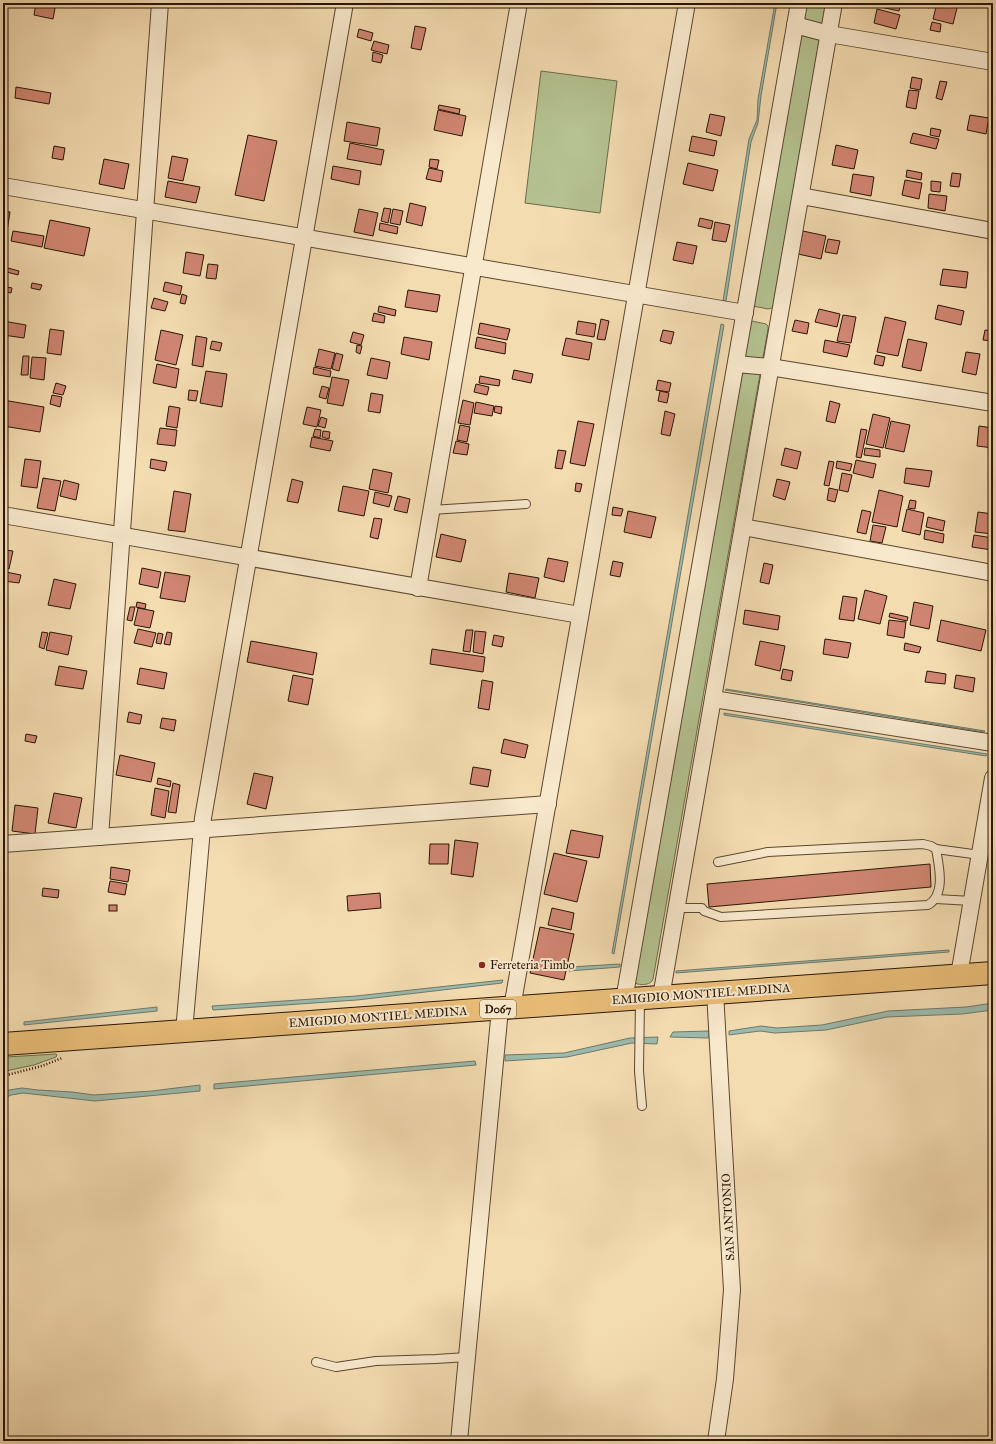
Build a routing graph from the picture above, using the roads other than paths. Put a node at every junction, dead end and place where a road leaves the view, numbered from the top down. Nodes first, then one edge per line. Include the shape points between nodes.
1 (160, 3) edge
2 (345, 3) edge
3 (519, 3) edge
4 (687, 3) edge
5 (799, 3) edge
6 (834, 3) edge
7 (795, 25) junction
8 (829, 34) junction
9 (993, 62) edge
10 (3, 186) edge
11 (801, 196) junction
12 (145, 210) junction
13 (993, 231) edge
14 (304, 237) junction
15 (473, 266) junction
16 (636, 294) junction
17 (745, 312) junction
18 (736, 364) junction
19 (770, 367) junction
20 (993, 403) edge
21 (526, 504) dead end
22 (431, 510) junction
23 (3, 515) edge
24 (743, 527) junction
25 (122, 535) junction
26 (249, 557) junction
27 (993, 573) edge
28 (418, 588) junction
29 (580, 615) junction
30 (713, 699) junction
31 (993, 744) edge
32 (993, 778) edge
33 (548, 804) junction
34 (202, 829) junction
35 (100, 837) junction
36 (3, 844) edge
37 (936, 849) junction
38 (980, 855) junction
39 (718, 862) dead end
40 (936, 899) junction
41 (972, 901) junction
42 (677, 908) junction
43 (993, 973) edge
44 (959, 975) junction
45 (715, 992) junction
46 (661, 997) junction
47 (632, 999) junction
48 (506, 1008) junction
49 (184, 1031) junction
50 (3, 1044) edge
51 (642, 1106) dead end
52 (467, 1357) junction
53 (316, 1362) dead end
54 (459, 1441) edge
55 (716, 1441) edge

1 - 12 street
2 - 14 street
3 - 15 street
4 - 16 street
5 - 7 street
6 - 8 street
7 - 8 street
7 - 17 street
8 - 9 street
8 - 11 street
10 - 12 street
11 - 13 street
11 - 19 street
12 - 14 street
12 - 25 street
14 - 15 street
14 - 26 street
15 - 16 street
15 - 22 street
16 - 17 street
16 - 29 street
17 - 18 street
18 - 19 street
18 - 47 street
19 - 20 street
19 - 24 street
21 - 22 lane
22 - 28 street
23 - 25 street
24 - 27 street
24 - 30 street
25 - 26 street
25 - 35 street
26 - 28 street
26 - 34 street
28 - 29 street
29 - 33 street
30 - 31 street
30 - 42 street
32 - 38 street
33 - 34 street
33 - 48 street
34 - 35 street
34 - 49 street
35 - 36 street
37 - 38 lane
37 - 39 lane via 923,844 768,852
37 - 40 lane via 940,874
38 - 41 street
40 - 41 lane
40 - 42 lane via 928,905 721,917 702,908
41 - 44 street
42 - 46 street
43 - 44 main road, EMIGDIO MONTIEL MEDINA / D067
44 - 45 main road, EMIGDIO MONTIEL MEDINA / D067
45 - 46 main road, EMIGDIO MONTIEL MEDINA / D067
45 - 55 street, SAN ANTONIO via 732,1290 725,1379
46 - 47 main road, EMIGDIO MONTIEL MEDINA / D067
47 - 48 main road, EMIGDIO MONTIEL MEDINA / D067
47 - 51 lane
48 - 49 main road, EMIGDIO MONTIEL MEDINA / D067
48 - 52 street
49 - 50 main road, EMIGDIO MONTIEL MEDINA / D067
52 - 53 lane via 376,1360 336,1366
52 - 54 street

